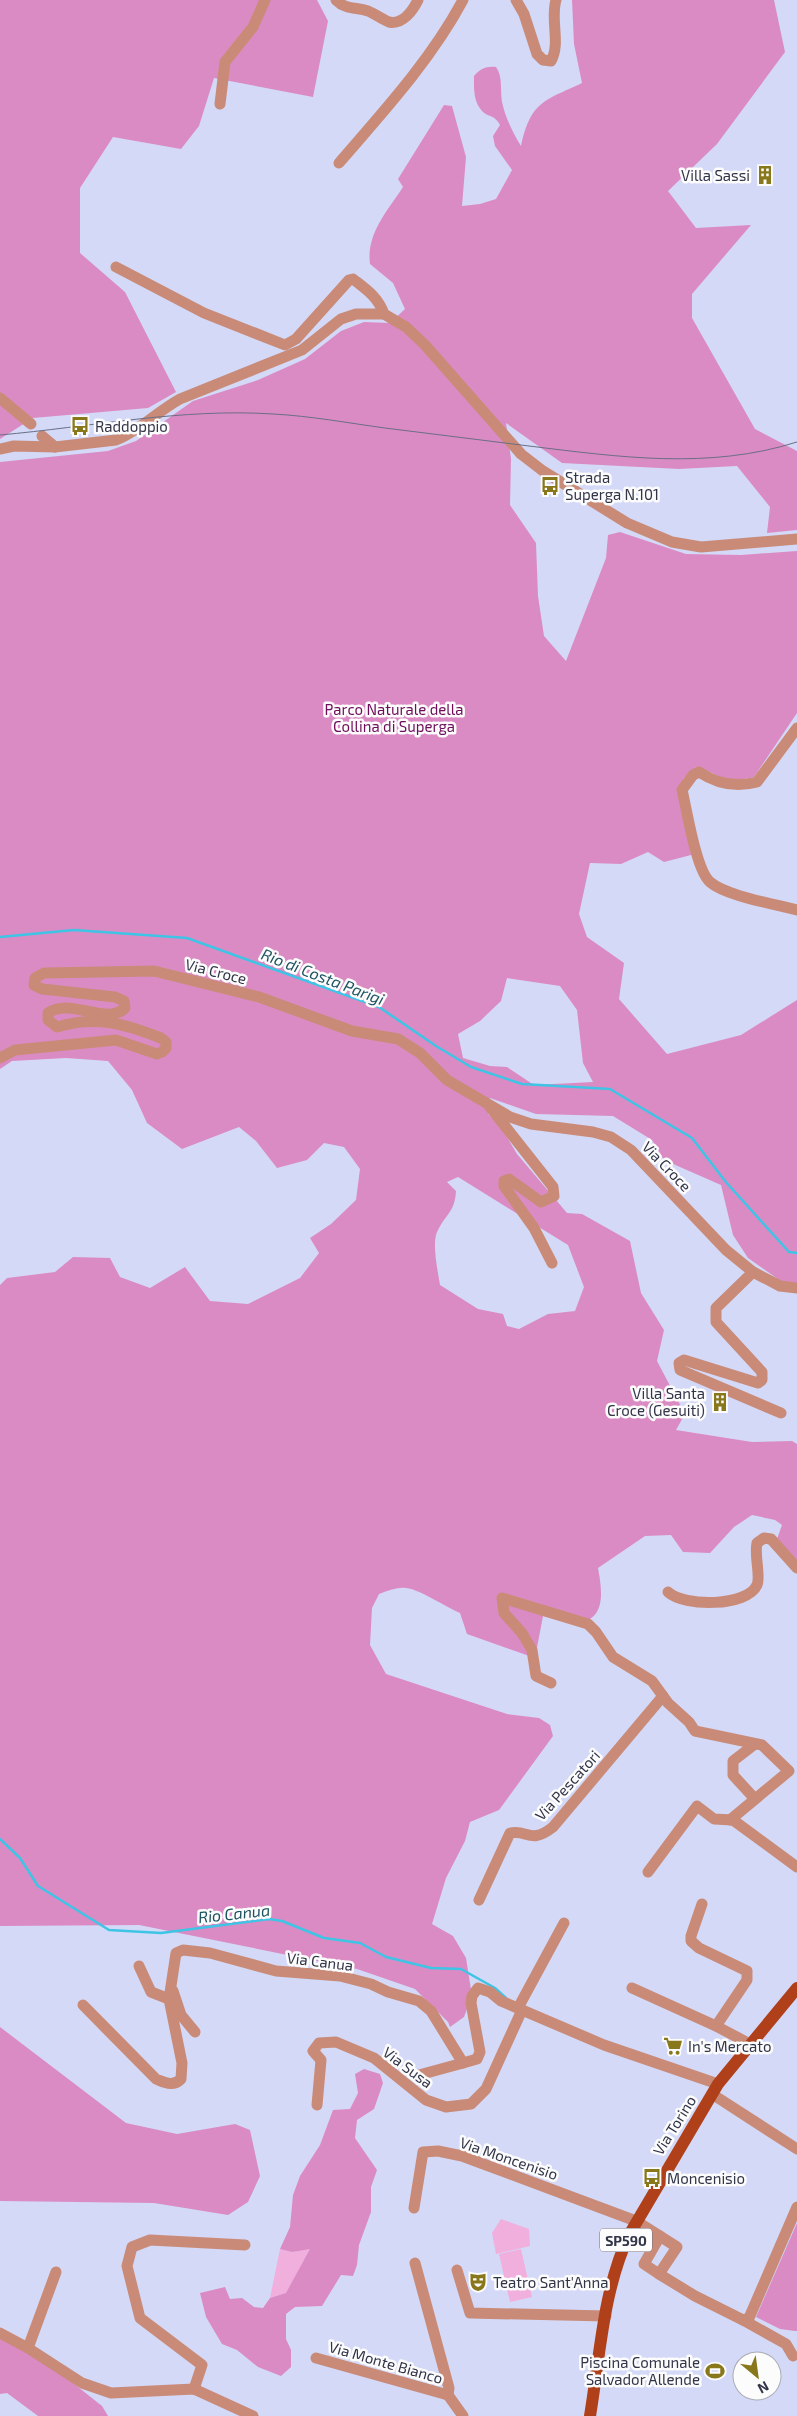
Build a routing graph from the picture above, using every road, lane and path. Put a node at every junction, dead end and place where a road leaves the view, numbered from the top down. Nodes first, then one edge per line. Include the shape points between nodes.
1 (265, 0) edge
2 (336, 0) edge
3 (418, 0) edge
4 (463, 0) edge
5 (516, 0) edge
6 (556, 0) edge
7 (220, 104) dead end
8 (339, 163) dead end
9 (116, 267) dead end
10 (384, 314) junction
11 (0, 398) edge
12 (31, 424) dead end
13 (42, 436) dead end
14 (56, 446) junction
15 (0, 449) edge
16 (797, 539) edge
17 (797, 728) edge
18 (797, 910) edge
19 (0, 1058) edge
20 (489, 1103) junction
21 (552, 1263) dead end
22 (753, 1272) junction
23 (797, 1288) edge
24 (781, 1413) dead end
25 (797, 1568) edge
26 (668, 1592) dead end
27 (551, 1683) dead end
28 (664, 1696) junction
29 (755, 1744) junction
30 (755, 1799) junction
31 (730, 1820) junction
32 (797, 1867) edge
33 (648, 1872) dead end
34 (479, 1900) dead end
35 (702, 1904) dead end
36 (564, 1923) dead end
37 (139, 1966) dead end
38 (632, 1988) dead end
39 (797, 1988) edge
40 (170, 1993) junction
41 (83, 2005) dead end
42 (520, 2009) junction
43 (716, 2026) junction
44 (195, 2032) dead end
45 (750, 2044) junction
46 (464, 2063) junction
47 (419, 2075) dead end
48 (715, 2089) junction
49 (317, 2105) dead end
50 (797, 2149) edge
51 (797, 2207) edge
52 (414, 2208) dead end
53 (636, 2221) junction
54 (660, 2236) junction
55 (245, 2245) dead end
56 (415, 2263) dead end
57 (457, 2270) dead end
58 (56, 2272) dead end
59 (659, 2274) junction
60 (606, 2316) junction
61 (743, 2320) junction
62 (0, 2333) edge
63 (28, 2348) junction
64 (793, 2356) dead end
65 (316, 2358) dead end
66 (194, 2389) junction
67 (448, 2395) junction
68 (253, 2416) edge
69 (463, 2416) edge
70 (590, 2416) edge

1 - 7 street via 253,27 225,62
2 - 3 street via 344,7 367,11 391,22 412,12
4 - 8 street via 452,22 403,88
5 - 6 street via 537,54 551,61 556,53 553,11
9 - 10 street via 204,313 285,345 296,340 349,280 380,301
10 - 14 street via 356,314 342,319 302,350 180,399 124,437
10 - 16 street via 406,327 425,345 521,454 543,472 627,522 672,542 701,547
11 - 12 street
13 - 14 street
14 - 15 street
17 - 18 street via 756,782 747,785 719,784 699,772 682,790 700,867 708,881 721,889
19 - 20 street, Via Croce via 15,1050 116,1040 157,1054 162,1052 166,1042 128,1025 84,1021 57,1027 51,1024 48,1013 51,1011 68,1008 112,1015 120,1014 126,1008 124,1001 115,997 42,989 33,981 44,973 154,971 259,997 352,1030 398,1039 420,1053 447,1080
20 - 21 street via 490,1110 554,1187 554,1196 541,1202 509,1179 504,1182
20 - 22 street, Via Croce via 510,1117 531,1124 611,1137 631,1150 726,1250
22 - 23 street, Via Croce via 780,1286
22 - 24 street via 716,1308 715,1314 716,1322 762,1372 762,1380 758,1383 684,1360 678,1363 680,1370
25 - 26 street via 771,1538 764,1538 757,1543 755,1554 757,1586 748,1594 699,1604 674,1598
27 - 28 street via 536,1676 532,1650 504,1613 502,1598 588,1624 613,1657 652,1681
28 - 29 street via 695,1732
28 - 34 street, Via Pescatori via 553,1827 529,1837 510,1833
29 - 30 street via 733,1761 733,1775
29 - 30 street via 762,1745 789,1771
30 - 31 street
31 - 32 street
31 - 33 street via 714,1819 697,1806
35 - 43 street via 691,1941 747,1971 748,1980
36 - 42 street
37 - 40 street via 151,1992
38 - 43 street
39 - 45 main road, Via Torino / SP590
40 - 41 street, Via Canua via 182,2063 182,2079 170,2085 156,2079
40 - 44 street via 175,1994 181,2015
40 - 46 street, Via Canua via 176,1953 183,1950 210,1953 276,1971 340,1976 371,1984 426,2006
42 - 46 street via 485,1989 474,1991 471,2003 480,2052 476,2059
42 - 48 street
42 - 49 street, Via Susa via 486,2089 471,2104 446,2107 426,2100 374,2058 336,2042 319,2043 313,2051 321,2060
43 - 45 street
45 - 48 main road, Via Torino / SP590
46 - 47 street
48 - 50 street
48 - 53 main road, Via Torino / SP590
51 - 61 street via 749,2318
52 - 53 street, Via Moncenisio via 423,2152 438,2151 462,2156
53 - 54 street
53 - 60 main road, Via Torino / SP590 via 618,2259
54 - 59 street via 644,2264
54 - 59 street via 677,2247
55 - 66 street via 150,2240 132,2247 127,2266 140,2318 202,2365
56 - 67 street, Via Monte Bianco via 449,2388
57 - 60 street via 470,2313
58 - 63 street
59 - 61 street
60 - 70 main road, Via Torino / SP590
61 - 64 street via 786,2344
62 - 63 street
63 - 66 street via 82,2384 112,2393
65 - 67 street, Via Monte Bianco
66 - 68 street
67 - 69 street, Via Monte Bianco

